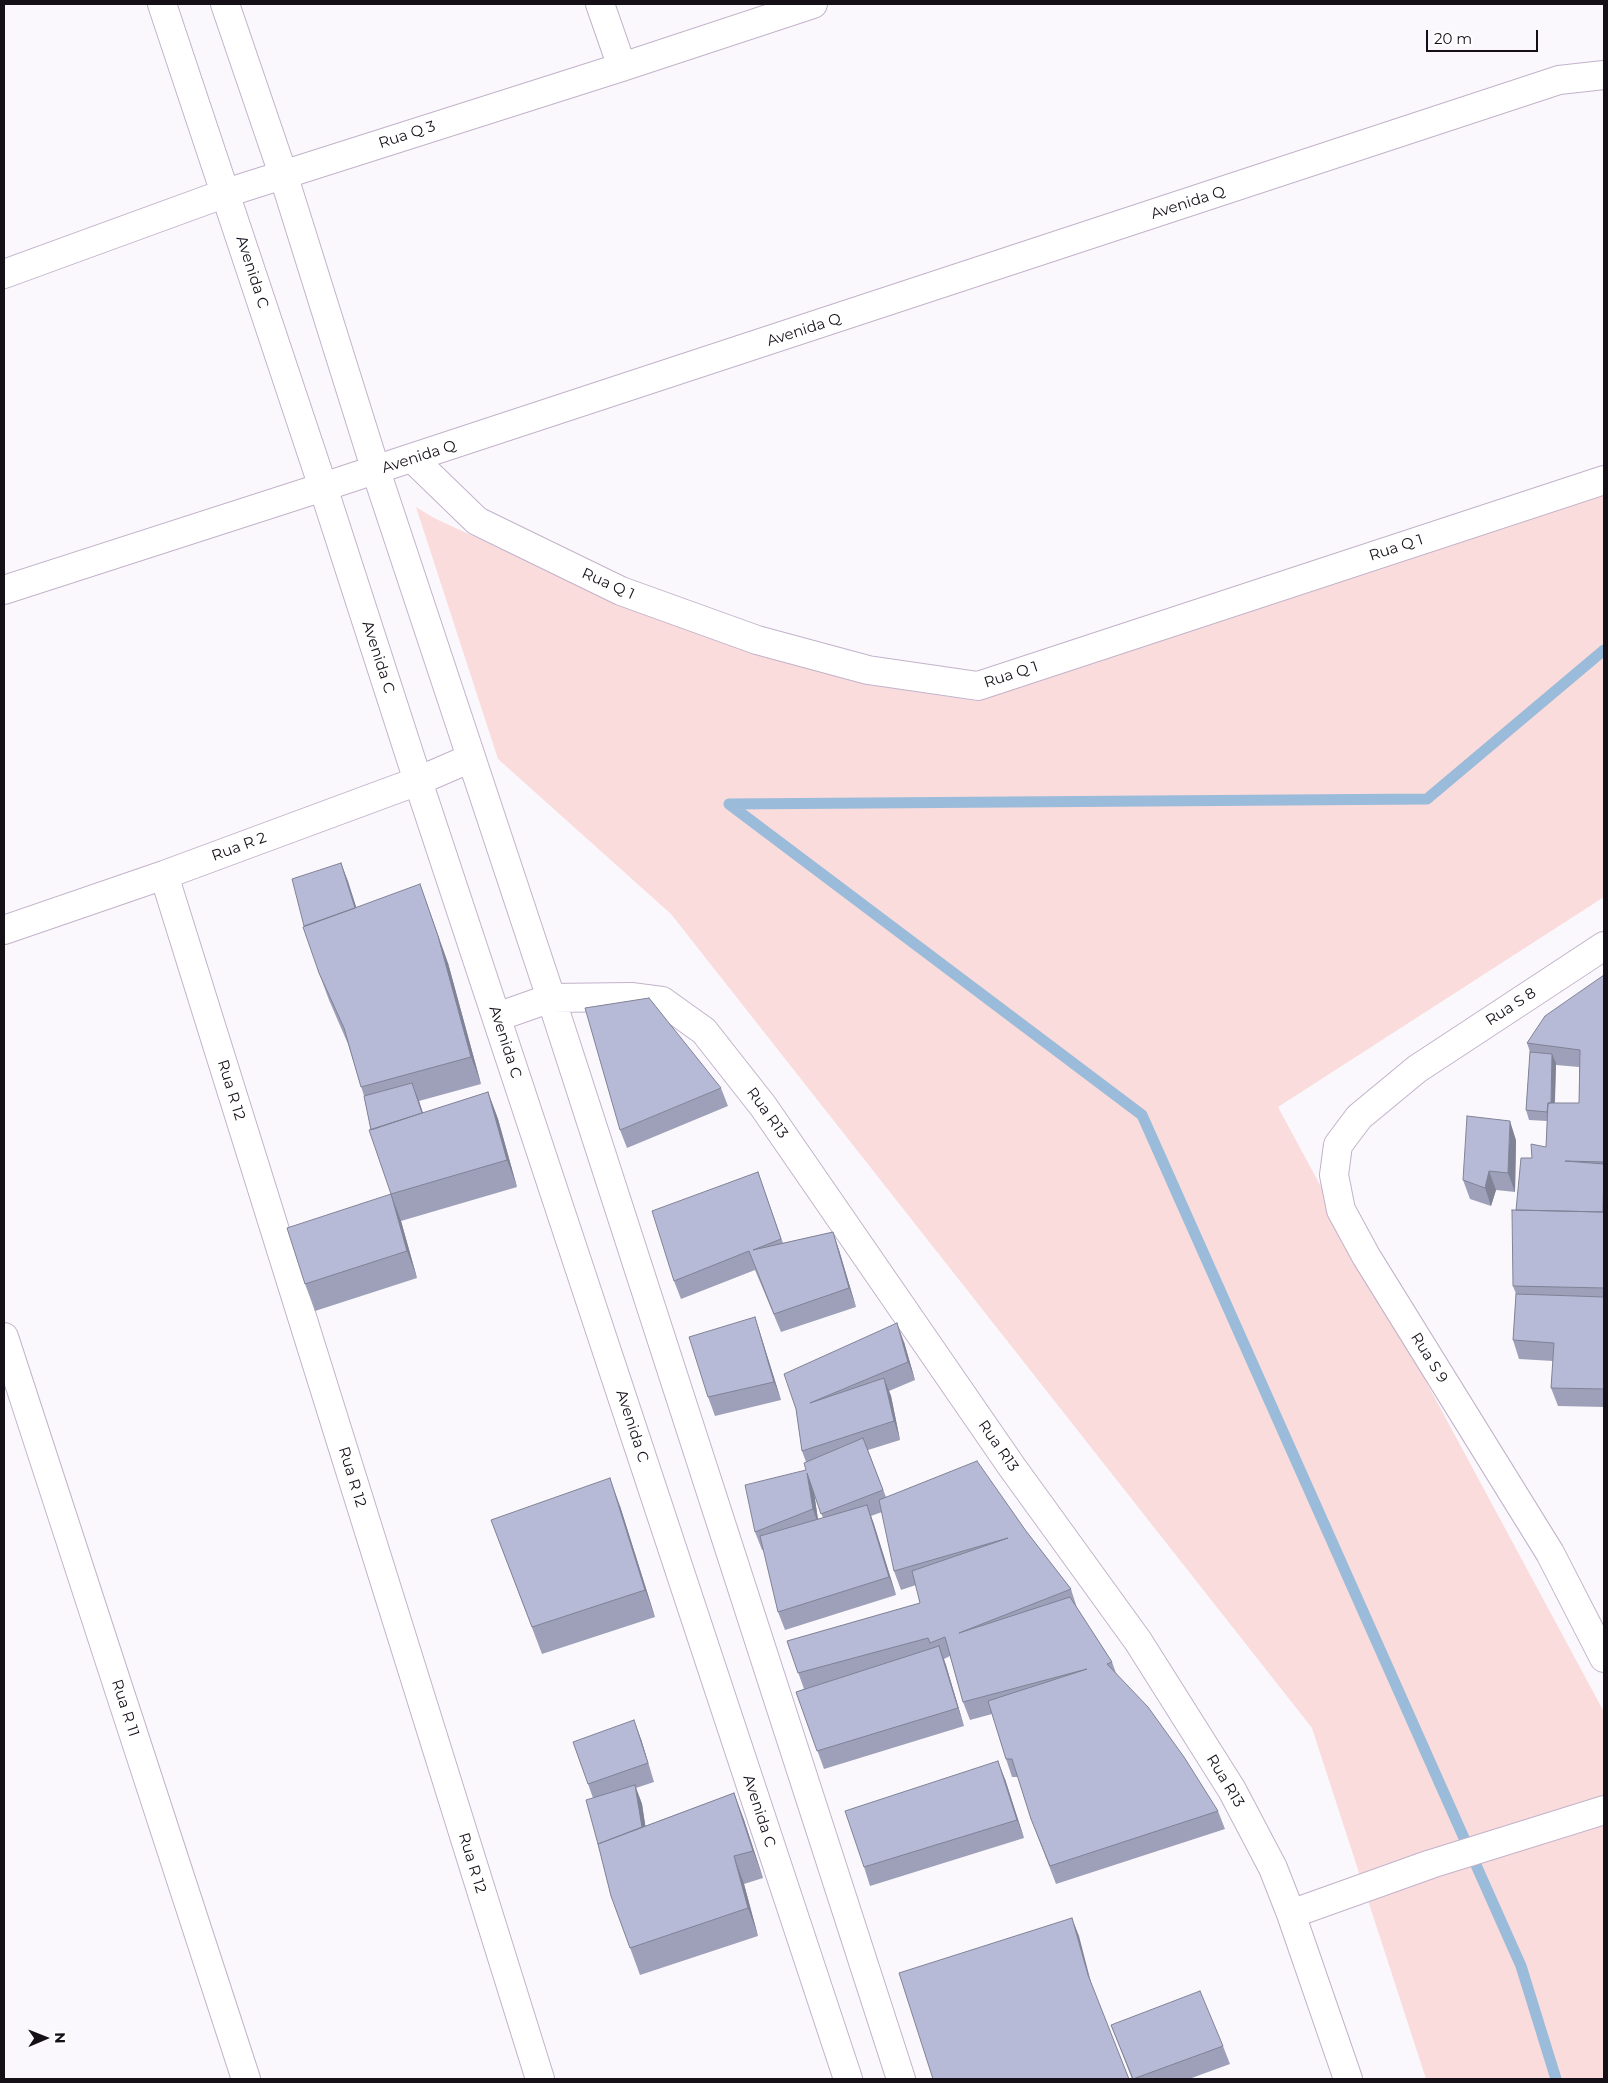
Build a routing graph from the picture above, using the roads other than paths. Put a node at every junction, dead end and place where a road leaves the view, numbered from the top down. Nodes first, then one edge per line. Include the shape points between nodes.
1 (162, 4) edge
2 (225, 4) edge
3 (600, 4) edge
4 (813, 4) edge
5 (622, 67) junction
6 (1604, 75) edge
7 (282, 174) junction
8 (226, 193) junction
9 (4, 274) edge
10 (413, 459) junction
11 (376, 471) junction
12 (1604, 480) edge
13 (323, 487) junction
14 (4, 590) edge
15 (471, 758) junction
16 (418, 781) junction
17 (164, 874) junction
18 (4, 930) edge
19 (1604, 946) edge
20 (551, 998) junction
21 (497, 1017) junction
22 (1417, 1069) joint
23 (4, 1338) edge
24 (1604, 1658) edge
25 (1604, 1810) edge
26 (1291, 1914) junction
27 (246, 2079) edge
28 (540, 2079) edge
29 (848, 2079) edge
30 (901, 2079) edge
31 (1348, 2079) edge

1 - 8 street, Avenida C
2 - 7 street
3 - 5 street
4 - 5 street, Rua Q 3
5 - 7 street, Rua Q 3
6 - 10 street, Avenida Q via 1559,80
7 - 8 street, Rua Q 3
7 - 11 street
8 - 9 street, Rua Q 3
8 - 13 street, Avenida C
10 - 11 street, Avenida Q
10 - 12 street, Rua Q 1 via 477,520 620,591 757,640 868,670 978,686
11 - 13 street, Avenida Q
11 - 15 street
13 - 14 street, Avenida Q
13 - 16 street, Avenida C
15 - 16 street, Rua R 2
15 - 20 street
16 - 17 street, Rua R 2
16 - 21 street, Avenida C
17 - 18 street, Rua R 2
17 - 28 street, Rua R 12
19 - 22 street, Rua S 8
20 - 21 street, Rua R13
20 - 26 street, Rua R13 via 631,997 662,1001 704,1031 763,1106 1012,1467 1138,1641 1232,1790 1273,1868
20 - 30 street
21 - 29 street, Avenida C
22 - 24 street, Rua S 9 via 1359,1117 1338,1145 1334,1175 1341,1210 1366,1256 1550,1553
23 - 27 street, Rua R 11
25 - 26 street via 1446,1859
26 - 31 street, Rua R13

